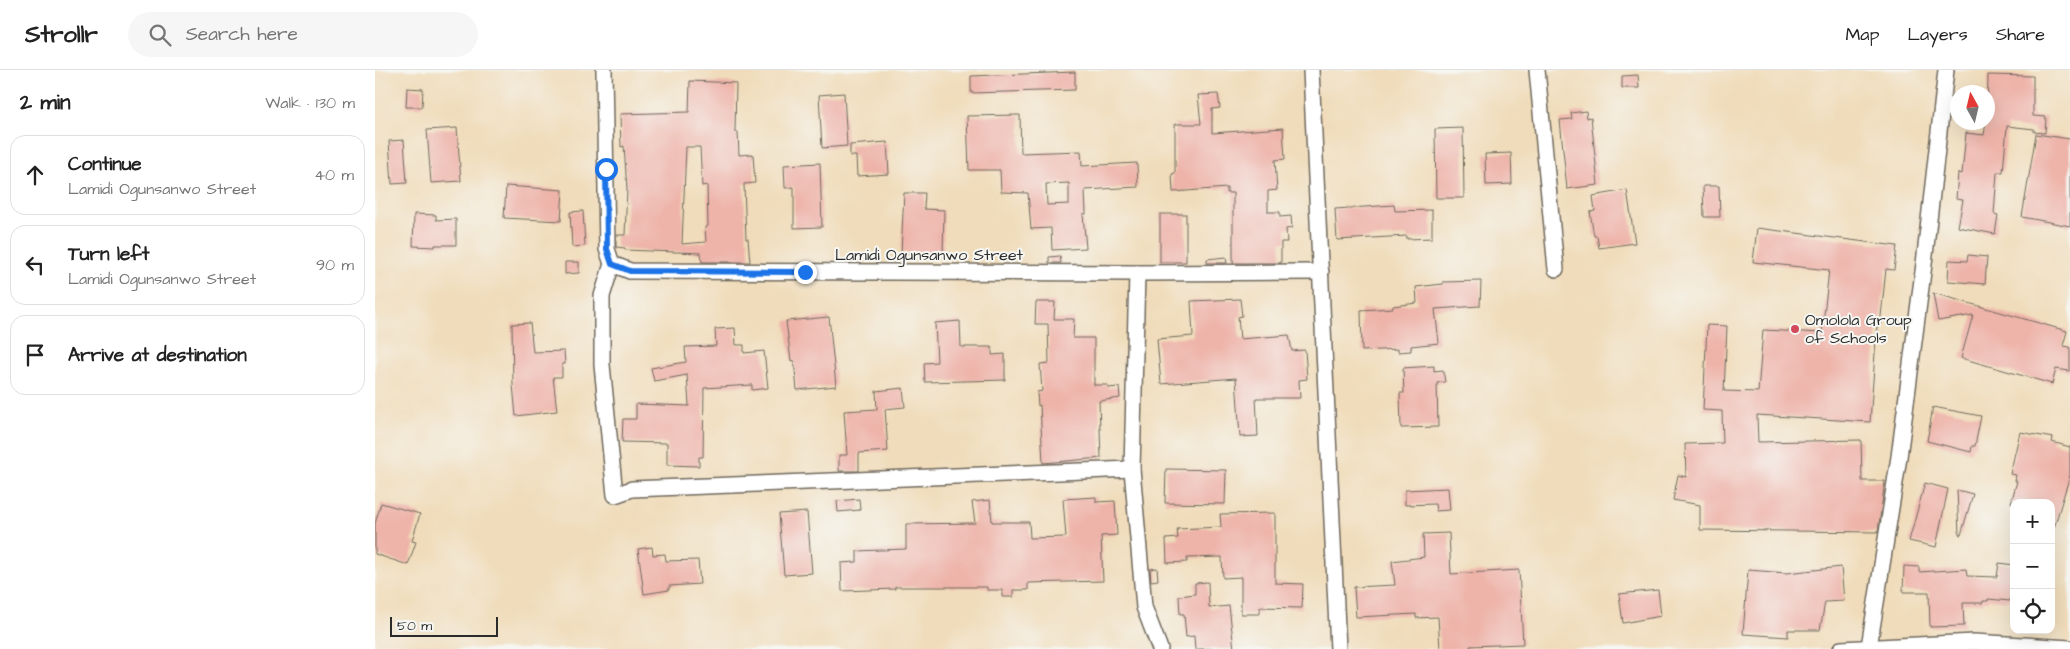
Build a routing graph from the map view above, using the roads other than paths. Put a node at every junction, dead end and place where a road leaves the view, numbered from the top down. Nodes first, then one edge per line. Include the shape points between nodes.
1 (604, 70) edge
2 (1311, 70) edge
3 (1537, 70) edge
4 (1946, 70) edge
5 (612, 264) junction
6 (1556, 269) dead end
7 (1321, 272) junction
8 (1137, 273) junction
9 (1132, 469) junction
10 (1869, 648) junction
11 (2070, 648) edge
12 (1160, 649) edge
13 (1339, 649) edge
14 (1841, 649) edge

1 - 5 street via 607,249
2 - 7 street
3 - 6 street
4 - 10 street via 1899,457
5 - 8 street, Lamidi Ogunsanwo Street via 630,271
5 - 9 street via 602,296 602,365 615,495 632,489
7 - 8 street, Lamidi Ogunsanwo Street
7 - 13 street
8 - 9 street
9 - 12 street via 1144,607
10 - 11 street via 1974,642
10 - 14 street

